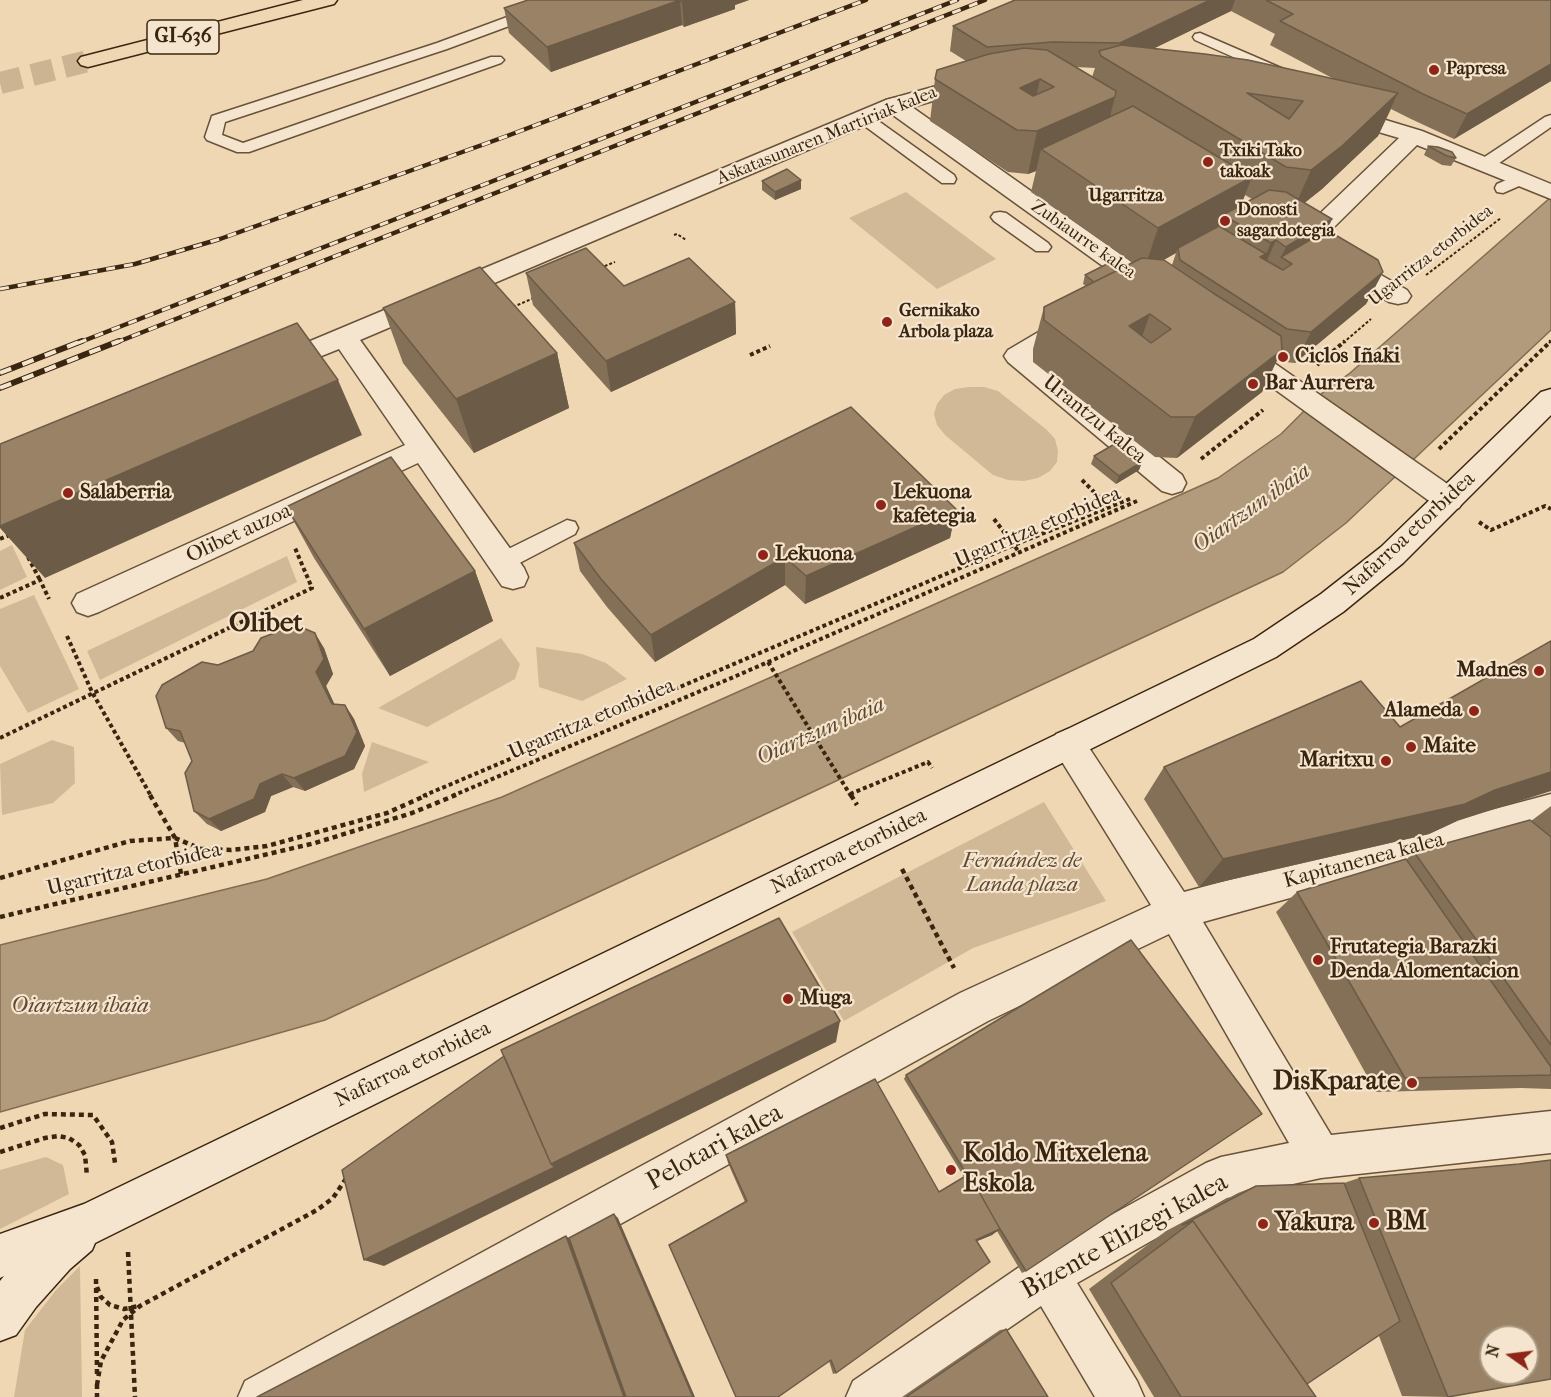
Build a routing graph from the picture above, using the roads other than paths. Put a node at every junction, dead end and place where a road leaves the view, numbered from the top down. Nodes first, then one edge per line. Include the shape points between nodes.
1 (327, 0) edge
2 (566, 0) edge
3 (1200, 38) edge
4 (496, 60) dead end
5 (88, 61) tunnel mouth
6 (1293, 78) edge
7 (992, 79) edge
8 (894, 105) junction
9 (1332, 106) edge
10 (864, 118) junction
11 (1551, 120) edge
12 (1414, 136) junction
13 (1486, 164) junction
14 (948, 178) dead end
15 (1532, 187) edge
16 (1000, 217) dead end
17 (1268, 224) edge
18 (1300, 235) junction
19 (1042, 247) dead end
20 (1155, 278) junction
21 (1398, 296) road end
22 (1118, 299) edge
23 (1174, 305) edge
24 (1091, 313) edge
25 (1213, 332) edge
26 (344, 337) junction
27 (247, 378) edge
28 (1551, 399) edge
29 (423, 449) junction
30 (1172, 483) road end
31 (1460, 508) junction
32 (567, 528) dead end
33 (507, 570) joint
34 (88, 603) dead end
35 (1068, 744) junction
36 (1551, 810) edge
37 (1480, 830) junction
38 (1513, 854) edge
39 (1176, 912) junction
40 (1551, 1132) edge
41 (1321, 1157) junction
42 (110, 1231) junction
43 (0, 1256) edge
44 (1047, 1275) junction
45 (0, 1319) edge
46 (261, 1397) edge
47 (869, 1397) edge
48 (1121, 1397) edge

1 - 5 main road, GI-636
2 - 4 lane via 442,46 218,119 213,137 243,149
3 - 6 lane
7 - 8 street, Askatasunaren Martiriak kalea via 972,81
8 - 10 street, Askatasunaren Martiriak kalea
8 - 20 street, Zubiaurre kalea via 1022,184
9 - 12 street
10 - 14 lane
10 - 26 street, Askatasunaren Martiriak kalea
11 - 13 lane
12 - 13 street
12 - 18 street via 1318,229
13 - 15 street
16 - 19 lane
17 - 18 street
18 - 21 street
20 - 22 street
20 - 23 street, Zubiaurre kalea
24 - 30 street, Urantzu kalea via 1017,356
25 - 31 street
26 - 27 street
26 - 29 street
28 - 31 street, Nafarroa etorbidea
29 - 33 street
29 - 34 street, Olibet auzoa
31 - 35 street, Nafarroa etorbidea via 1265,648
32 - 33 lane
35 - 39 street
35 - 42 street, Nafarroa etorbidea
36 - 37 street, Kapitanenea kalea
37 - 38 street
37 - 39 street, Kapitanenea kalea
39 - 41 street
39 - 46 street, Pelotari kalea via 974,1007
40 - 41 street, Bizente Elizegi kalea
41 - 44 street, Bizente Elizegi kalea via 1221,1178
42 - 43 street, Nafarroa etorbidea
42 - 45 street, Nafarroa etorbidea via 55,1254
44 - 47 street, Bizente Elizegi kalea
44 - 48 street

